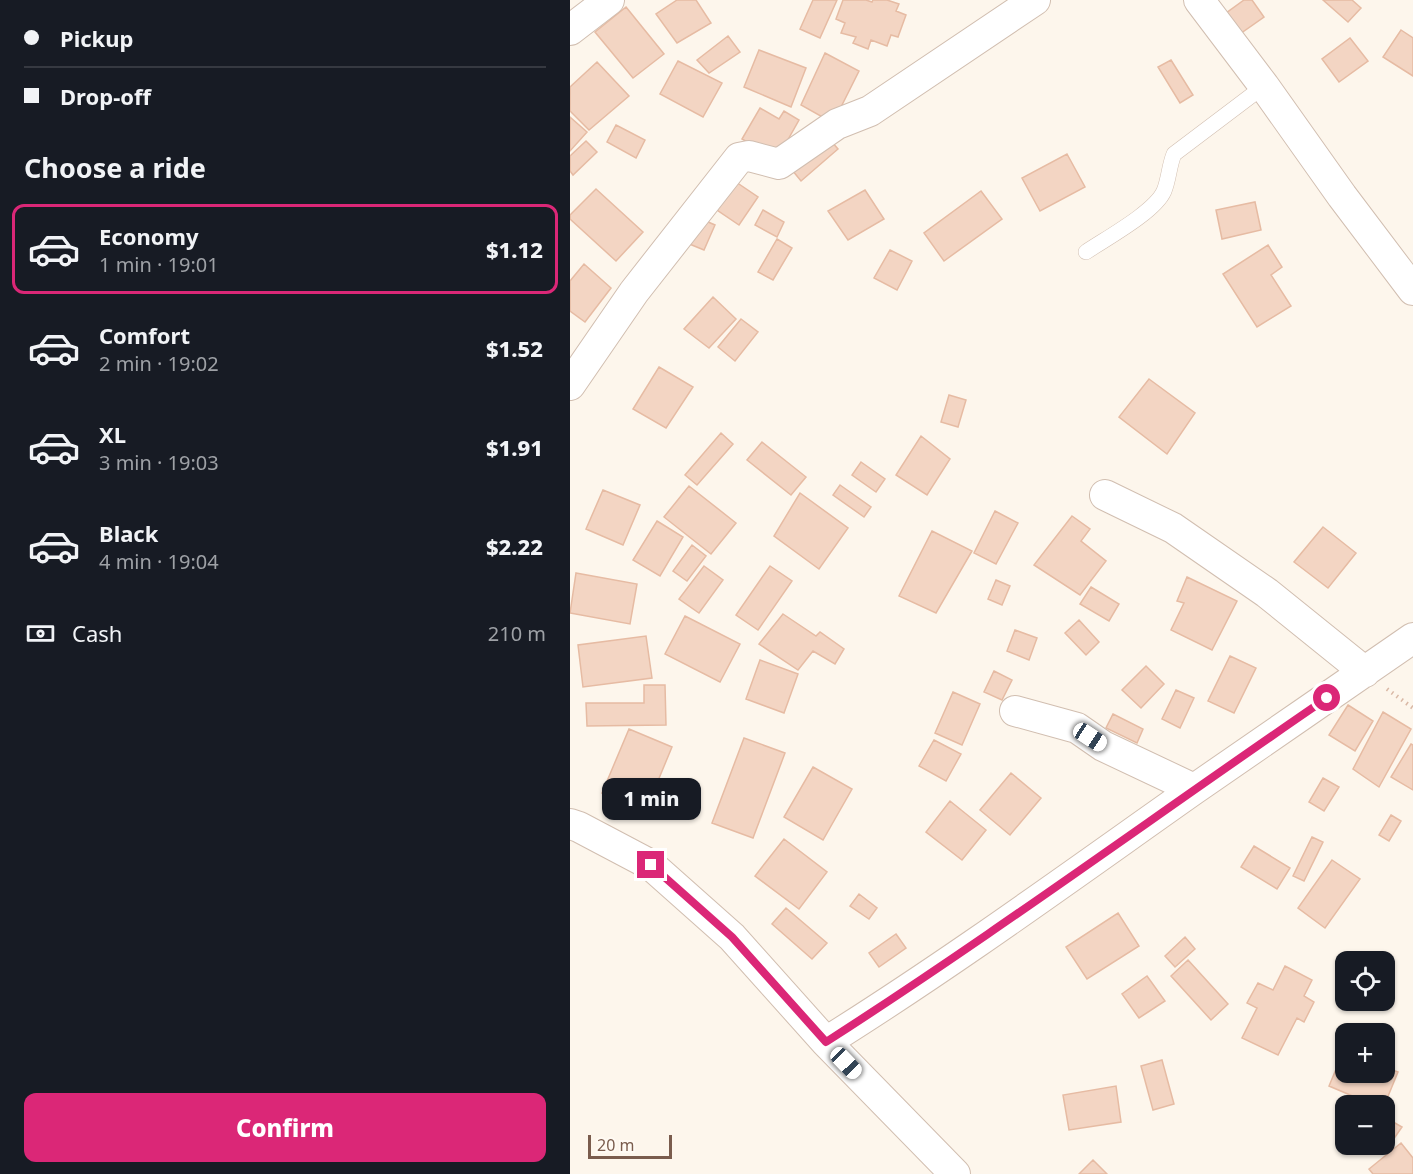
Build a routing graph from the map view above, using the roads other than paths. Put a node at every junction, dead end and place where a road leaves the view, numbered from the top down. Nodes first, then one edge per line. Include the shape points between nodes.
1 (609, 0) edge
2 (1035, 0) edge
3 (1199, 0) edge
4 (570, 30) edge
5 (1264, 86) junction
6 (1086, 252) dead end
7 (1413, 290) edge
8 (570, 385) edge
9 (1105, 495) dead end
10 (1413, 638) edge
11 (1365, 672) junction
12 (1015, 711) dead end
13 (1194, 789) junction
14 (570, 824) edge
15 (826, 1042) junction
16 (955, 1174) edge

1 - 4 street
2 - 8 street via 870,111 837,124 779,164 749,156 740,158 634,292
3 - 5 street
5 - 6 lane via 1174,154 1159,200
5 - 7 street
9 - 11 street via 1173,528 1267,593
10 - 11 street
11 - 13 street
12 - 13 street via 1077,728 1103,746
13 - 15 street via 1014,918
14 - 15 street via 651,865 732,937
15 - 16 street

